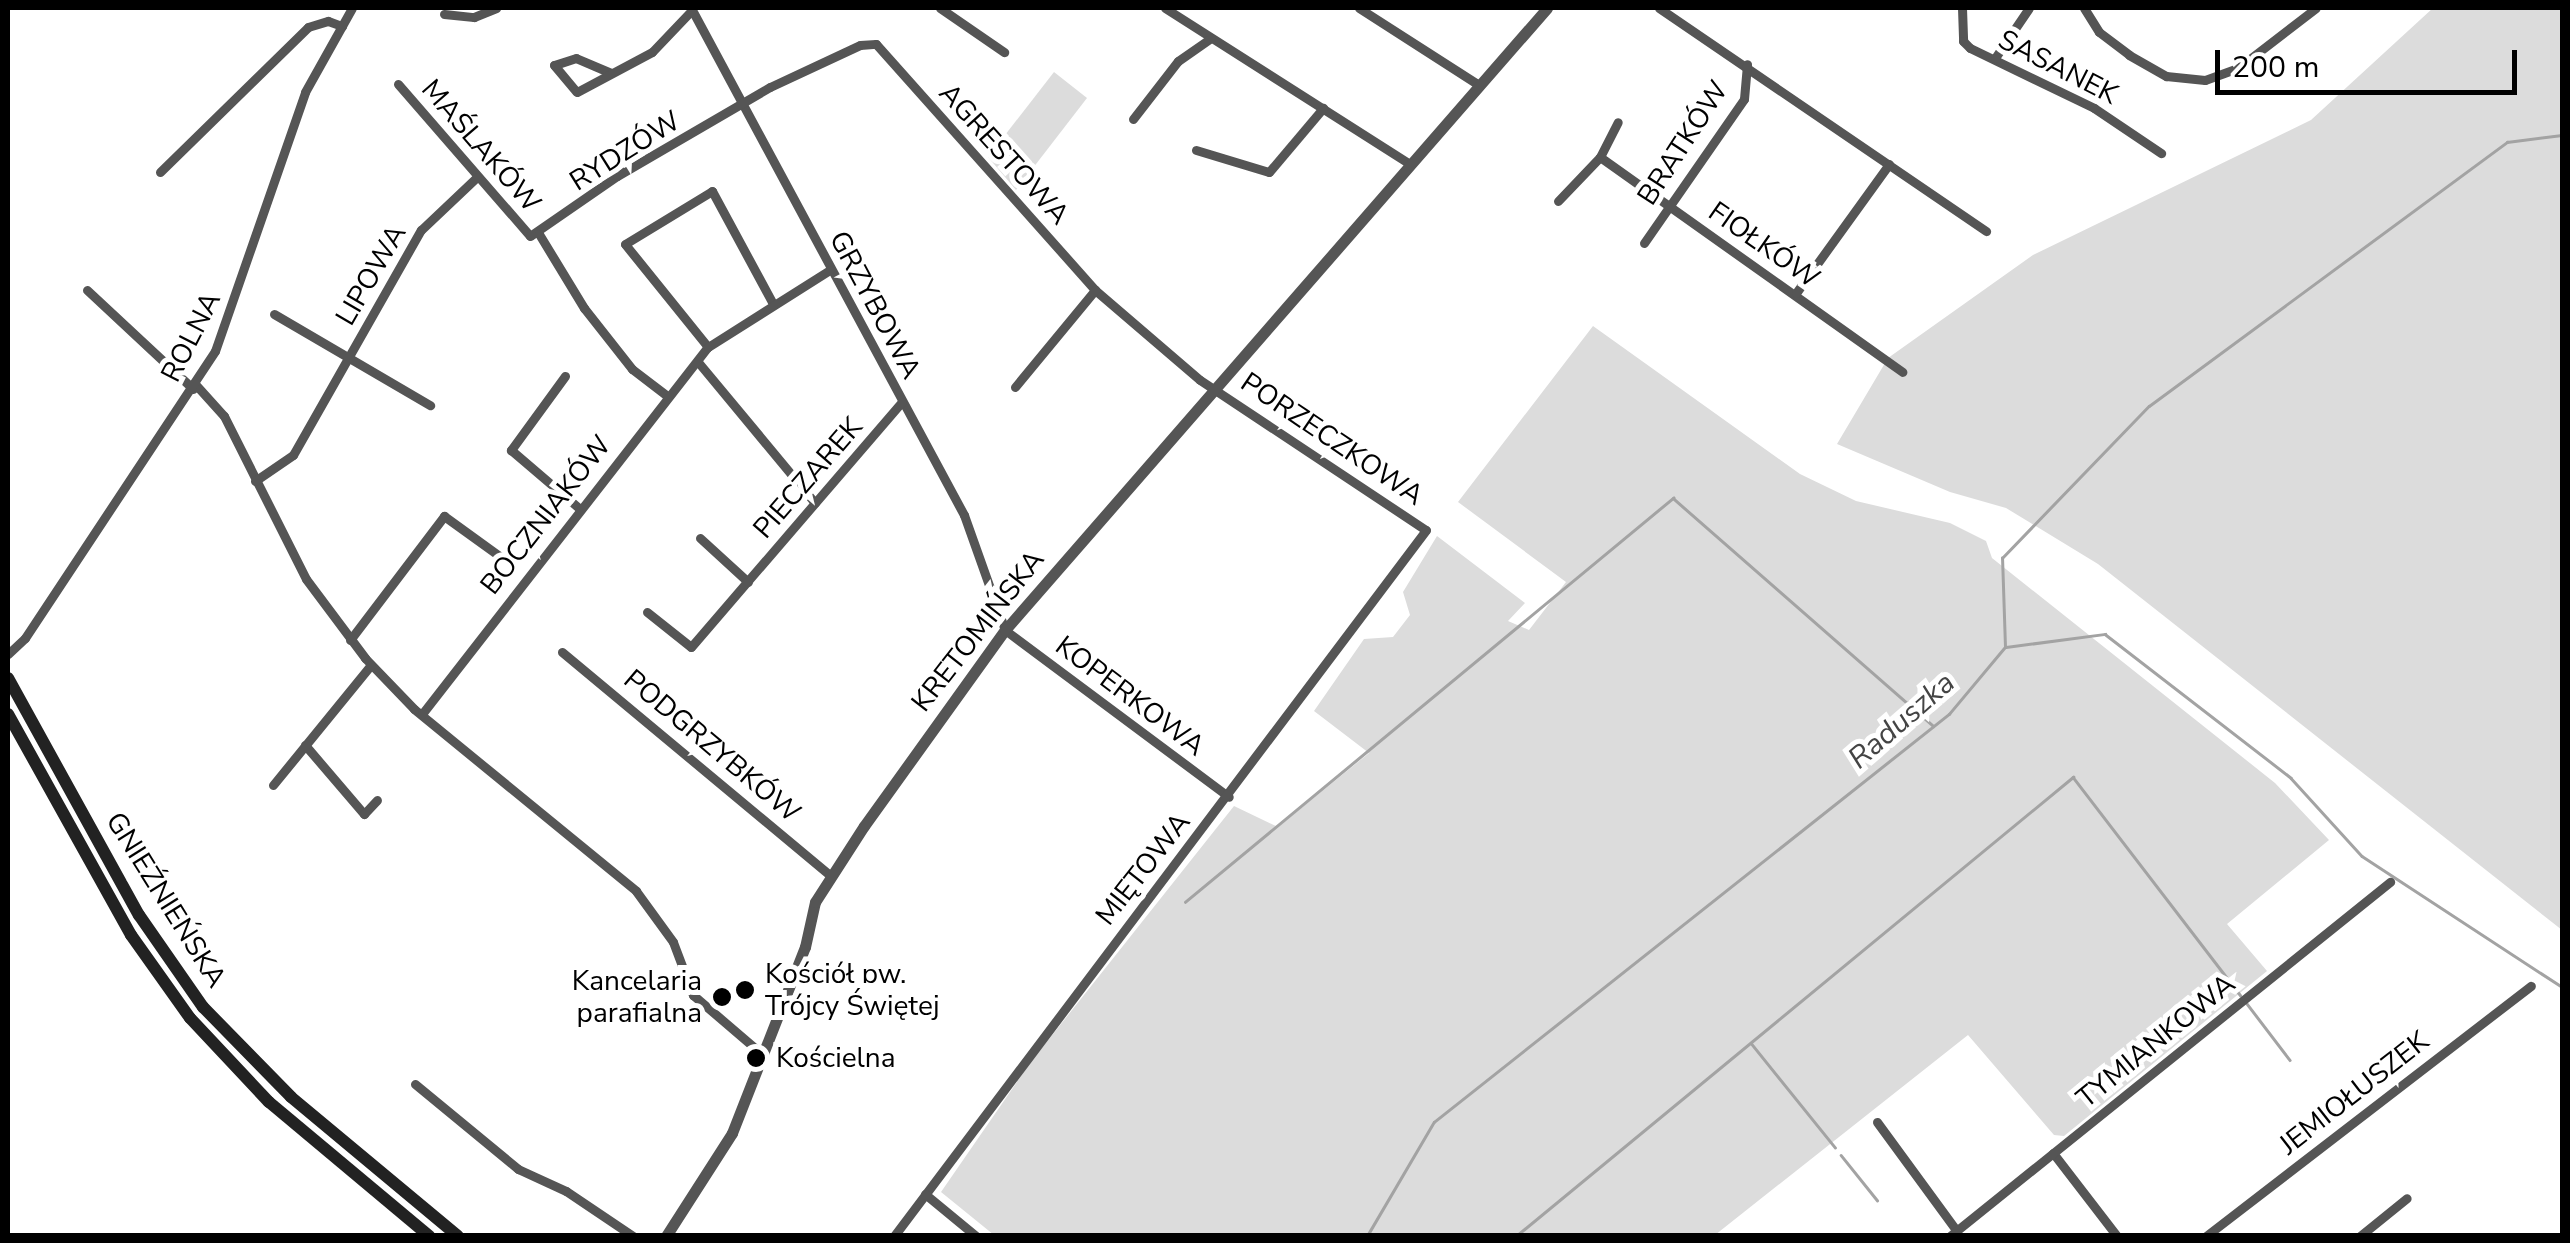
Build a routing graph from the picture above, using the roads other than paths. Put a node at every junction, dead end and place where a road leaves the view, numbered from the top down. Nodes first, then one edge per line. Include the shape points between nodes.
1 (496, 8) edge
2 (692, 8) edge
3 (940, 8) edge
4 (1165, 8) edge
5 (1358, 8) edge
6 (1547, 8) edge
7 (1659, 8) edge
8 (1962, 8) edge
9 (2029, 8) edge
10 (2084, 8) edge
11 (2316, 8) edge
12 (347, 10) edge
13 (444, 14) dead end
14 (342, 26) junction
15 (1211, 38) junction
16 (1004, 52) dead end
17 (1996, 58) junction
18 (1747, 64) junction
19 (610, 73) junction
20 (1476, 83) junction
21 (398, 84) dead end
22 (746, 106) junction
23 (1322, 108) junction
24 (1133, 119) dead end
25 (1618, 122) dead end
26 (1196, 150) dead end
27 (2161, 152) dead end
28 (1600, 156) junction
29 (1408, 163) junction
30 (1889, 164) junction
31 (160, 172) dead end
32 (477, 177) junction
33 (1558, 200) dead end
34 (1670, 202) junction
35 (1986, 231) dead end
36 (534, 235) junction
37 (1644, 243) dead end
38 (830, 270) junction
39 (87, 290) dead end
40 (1095, 290) junction
41 (1796, 293) junction
42 (772, 302) junction
43 (274, 314) dead end
44 (708, 347) junction
45 (351, 357) junction
46 (698, 362) junction
47 (1902, 372) dead end
48 (564, 376) dead end
49 (1016, 386) dead end
50 (194, 387) junction
51 (1213, 387) junction
52 (666, 395) junction
53 (902, 402) junction
54 (430, 404) dead end
55 (256, 481) junction
56 (816, 504) junction
57 (579, 508) junction
58 (1426, 530) joint
59 (700, 538) dead end
60 (502, 558) dead end
61 (748, 582) junction
62 (647, 612) dead end
63 (1005, 630) junction
64 (350, 640) junction
65 (562, 652) dead end
66 (8, 654) edge
67 (372, 665) junction
68 (8, 678) edge
69 (8, 714) edge
70 (422, 714) junction
71 (305, 745) junction
72 (273, 786) dead end
73 (1228, 797) junction
74 (377, 800) dead end
75 (831, 876) junction
76 (2390, 882) dead end
77 (2530, 986) dead end
78 (764, 1055) junction
79 (415, 1084) dead end
80 (1877, 1122) dead end
81 (2053, 1154) junction
82 (924, 1194) junction
83 (2407, 1198) dead end
84 (1953, 1233) edge
85 (429, 1236) edge
86 (458, 1236) edge
87 (634, 1236) edge
88 (666, 1236) edge
89 (894, 1236) edge
90 (976, 1236) edge
91 (2116, 1236) edge
92 (2206, 1236) edge
93 (2360, 1236) edge

1 - 13 street via 474,17
2 - 19 street via 652,52
2 - 22 street, GRZYBOWA
3 - 16 street
4 - 15 street
5 - 20 street
6 - 20 street, KRETOMIŃSKA
7 - 18 street, BRATKÓW
8 - 17 street, SASANEK via 1963,42
9 - 17 street
10 - 11 street via 2099,32 2129,55 2181,80 2238,68
12 - 14 street, ROLNA
14 - 31 street via 328,21 308,27
14 - 50 street, ROLNA via 306,92 234,308
15 - 23 street
15 - 24 street via 1178,61
17 - 27 street, SASANEK via 2094,108
18 - 30 street, BRATKÓW
18 - 34 street, BRATKÓW via 1744,99
19 - 19 street via 577,92 554,65 576,58
20 - 29 street, KRETOMIŃSKA
21 - 32 street, MAŚLAKÓW
22 - 36 street, RYDZÓW via 618,176
22 - 38 street, GRZYBOWA
22 - 40 street, AGRESTOWA via 770,87 860,45 876,44
23 - 26 street via 1269,172
23 - 29 street
25 - 28 street
28 - 33 street
28 - 34 street, FIOŁKÓW
29 - 51 street, KRETOMIŃSKA
30 - 35 street, BRATKÓW
30 - 41 street
32 - 36 street, MAŚLAKÓW
32 - 45 street, LIPOWA via 421,230
34 - 37 street, BRATKÓW
34 - 41 street, FIOŁKÓW
36 - 52 street, MAŚLAKÓW via 632,368
38 - 42 street, BOCZNIAKÓW
38 - 53 street, GRZYBOWA
39 - 50 street
40 - 49 street
40 - 51 street, AGRESTOWA
41 - 47 street, FIOŁKÓW
42 - 44 street, BOCZNIAKÓW
42 - 44 street via 712,191 624,244
43 - 45 street, LIPOWA
44 - 46 street, BOCZNIAKÓW
45 - 54 street, LIPOWA
45 - 55 street, LIPOWA via 293,455
46 - 52 street, BOCZNIAKÓW
46 - 56 street
48 - 57 street via 511,450
50 - 55 street via 224,416
50 - 66 street, ROLNA
51 - 58 street, PORZECZKOWA
51 - 63 street, KRETOMIŃSKA
52 - 57 street, BOCZNIAKÓW
53 - 56 street, PIECZAREK
53 - 63 street, GRZYBOWA via 964,516
55 - 64 street via 306,579
56 - 61 street, PIECZAREK
57 - 70 street, BOCZNIAKÓW
58 - 73 street, MIĘTOWA
59 - 61 street
60 - 64 street via 444,516
61 - 62 street, PIECZAREK via 691,647
63 - 73 street, KOPERKOWA
63 - 75 street, KRETOMIŃSKA
64 - 67 street
65 - 75 street, PODGRZYBKÓW
67 - 70 street
67 - 71 street
68 - 86 main road, GNIEŹNIEŃSKA via 139,915 203,1007 290,1097
69 - 85 main road, GNIEŹNIEŃSKA via 131,935 182,1008 269,1102
70 - 78 street via 636,891 673,942 693,995
71 - 72 street
71 - 74 street via 364,814
73 - 82 street, MIĘTOWA
75 - 78 street, KRETOMIŃSKA
76 - 81 street, TYMIANKOWA
77 - 92 street, JEMIOŁUSZEK
78 - 88 street, KRETOMIŃSKA via 730,1138
79 - 87 street via 518,1170 566,1191
80 - 84 street
81 - 84 street, TYMIANKOWA
81 - 91 street
82 - 89 street, MIĘTOWA
82 - 90 street
83 - 93 street

